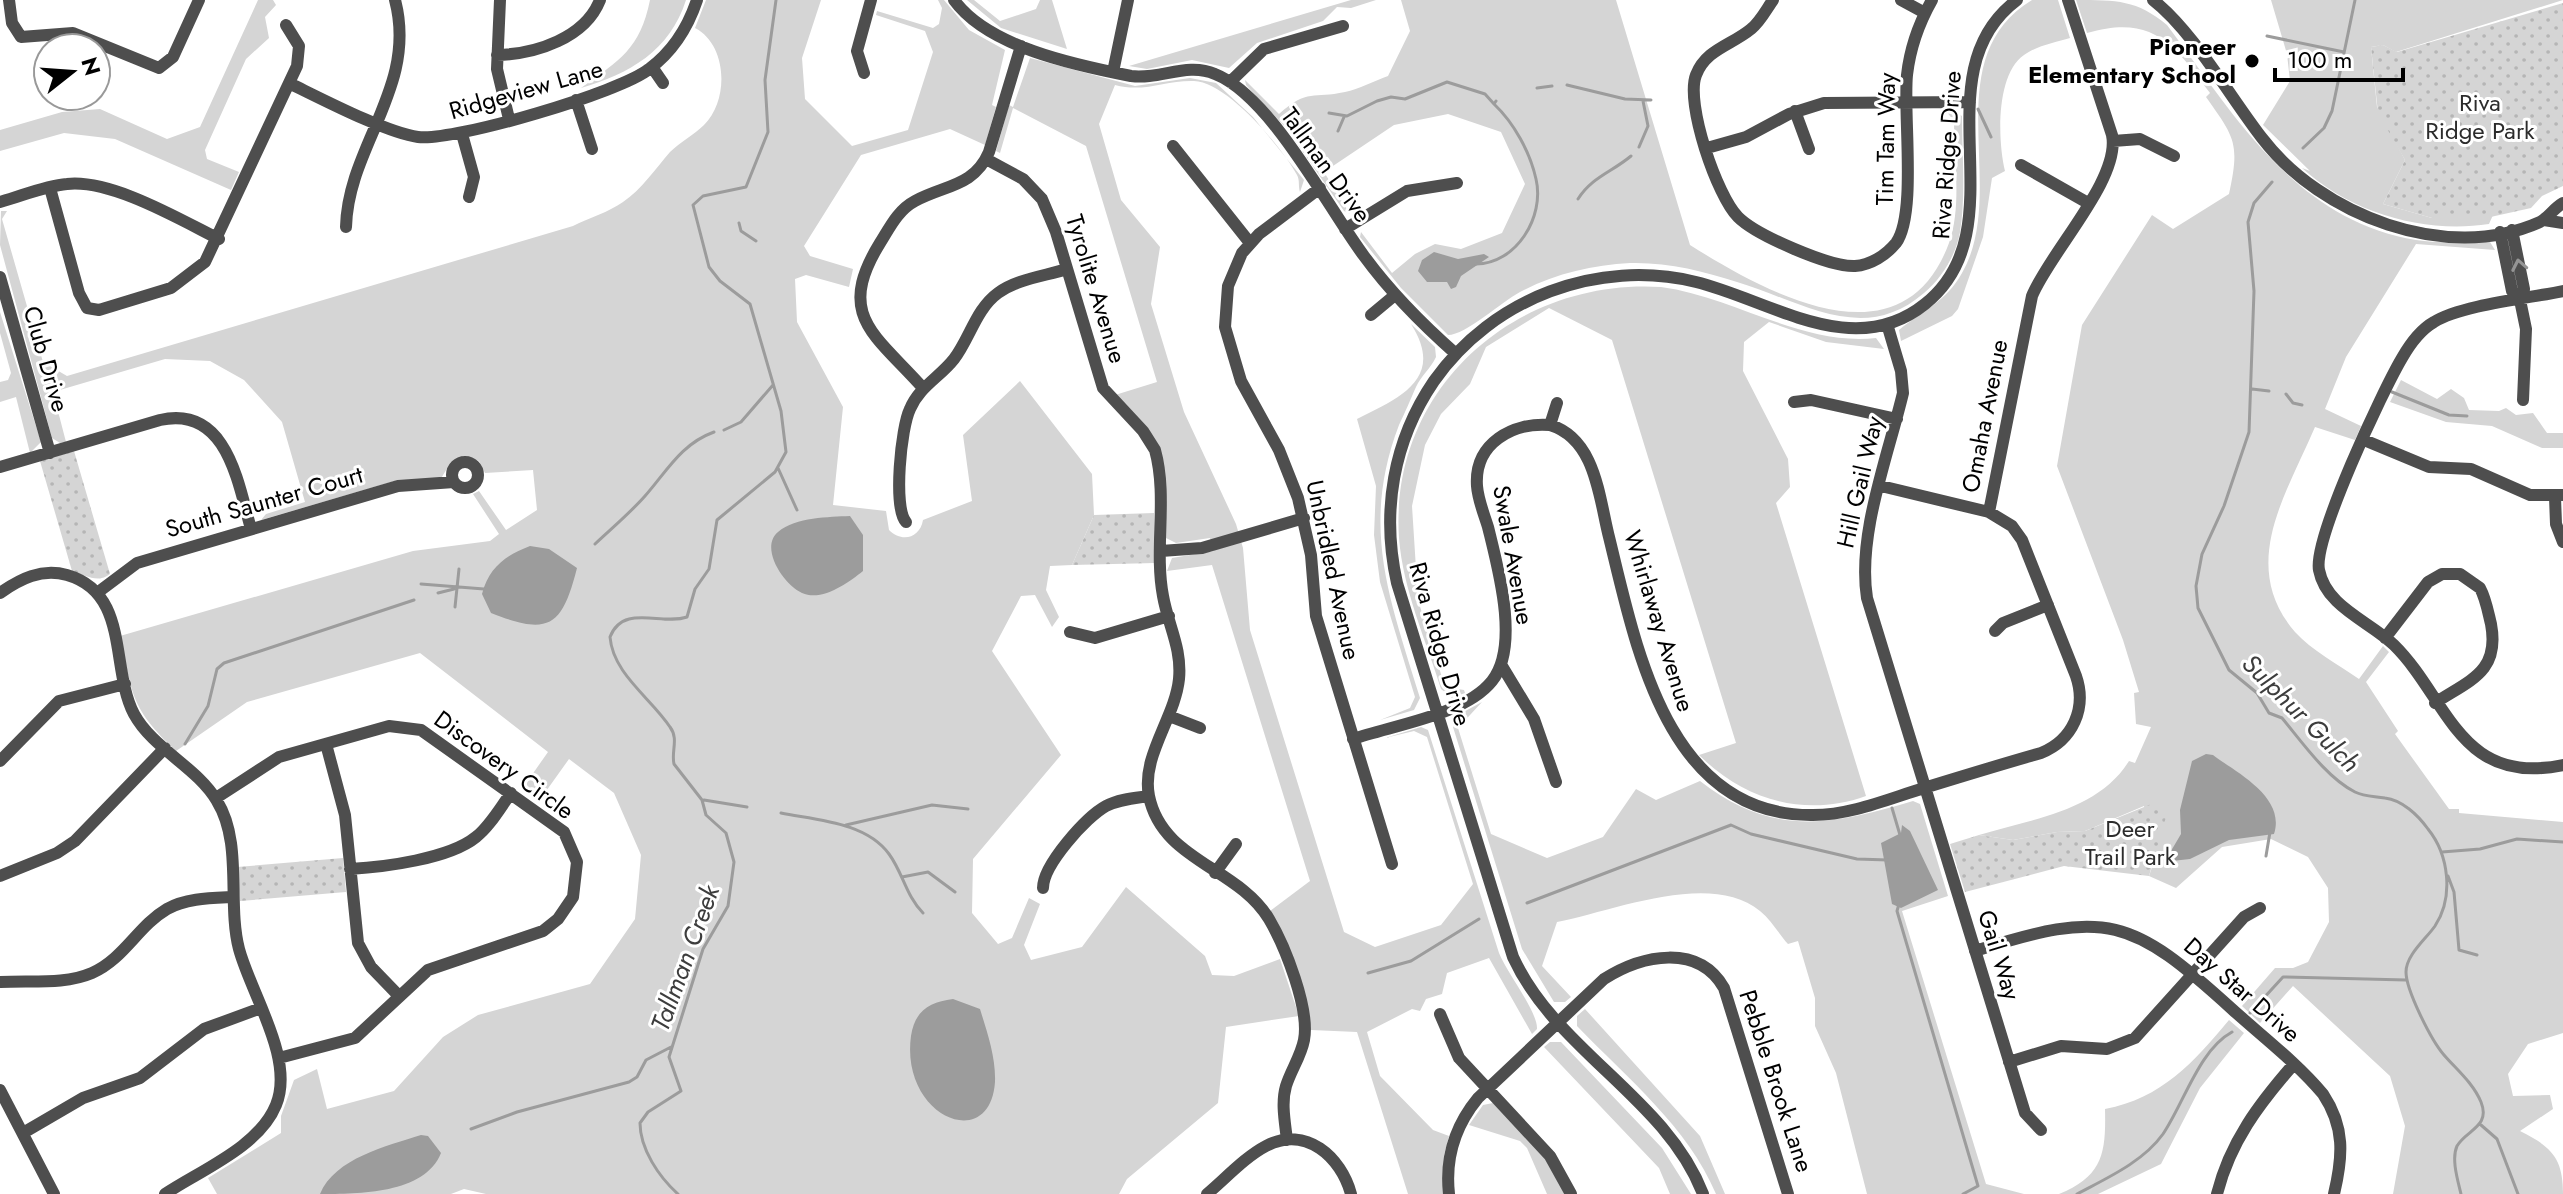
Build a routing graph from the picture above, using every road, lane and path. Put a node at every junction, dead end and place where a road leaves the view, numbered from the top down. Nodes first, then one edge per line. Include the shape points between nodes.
1 (9, 0) edge
2 (199, 0) edge
3 (395, 0) edge
4 (500, 0) edge
5 (600, 0) edge
6 (697, 0) edge
7 (871, 0) edge
8 (954, 0) edge
9 (1128, 0) edge
10 (1773, 0) edge
11 (1901, 0) edge
12 (1932, 0) edge
13 (2017, 0) edge
14 (2068, 0) edge
15 (2153, 0) edge
16 (1925, 13) junction
17 (286, 25) dead end
18 (1343, 26) dead end
19 (1021, 46) junction
20 (497, 55) junction
21 (652, 67) junction
22 (1113, 72) junction
23 (864, 73) dead end
24 (1230, 82) junction
25 (289, 83) junction
26 (663, 83) dead end
27 (576, 100) junction
28 (1907, 102) junction
29 (1970, 102) junction
30 (1795, 111) junction
31 (509, 119) junction
32 (378, 123) junction
33 (462, 134) junction
34 (2113, 141) junction
35 (1173, 146) dead end
36 (1707, 148) junction
37 (592, 149) dead end
38 (1809, 149) dead end
39 (2174, 156) dead end
40 (986, 159) junction
41 (2021, 165) dead end
42 (1457, 183) dead end
43 (50, 188) junction
44 (1320, 188) junction
45 (469, 197) dead end
46 (0, 202) edge
47 (2088, 203) junction
48 (2563, 203) edge
49 (2544, 220) junction
50 (2563, 223) edge
51 (346, 227) dead end
52 (1345, 229) junction
53 (2506, 231) junction
54 (219, 239) junction
55 (1250, 243) junction
56 (1067, 269) junction
57 (0, 277) edge
58 (2563, 291) edge
59 (1395, 295) junction
60 (2520, 300) junction
61 (1371, 315) dead end
62 (1887, 324) junction
63 (2419, 335) junction
64 (2429, 345) dead end
65 (1456, 354) junction
66 (923, 388) junction
67 (2523, 400) dead end
68 (1794, 402) dead end
69 (1557, 403) dead end
70 (1897, 419) junction
71 (1550, 425) junction
72 (2364, 440) junction
73 (50, 453) junction
74 (0, 467) edge
75 (454, 482) dead end
76 (1881, 486) junction
77 (2559, 496) edge
78 (1989, 512) junction
79 (1304, 518) junction
80 (906, 522) dead end
81 (251, 529) junction
82 (2324, 533) junction
83 (2338, 538) dead end
84 (2563, 542) edge
85 (1161, 551) junction
86 (0, 593) edge
87 (97, 593) junction
88 (2048, 605) junction
89 (1169, 616) junction
90 (1995, 631) dead end
91 (1070, 632) dead end
92 (2385, 638) junction
93 (1502, 666) junction
94 (125, 684) junction
95 (2435, 703) junction
96 (1436, 713) junction
97 (1169, 716) junction
98 (1200, 728) dead end
99 (1353, 739) junction
100 (326, 744) junction
101 (165, 748) junction
102 (0, 761) edge
103 (2563, 765) edge
104 (1556, 782) dead end
105 (1924, 788) junction
106 (511, 793) junction
107 (1149, 796) junction
108 (216, 798) junction
109 (1236, 844) dead end
110 (1392, 864) dead end
111 (350, 869) junction
112 (1215, 873) junction
113 (0, 876) edge
114 (1043, 888) dead end
115 (233, 897) junction
116 (2260, 908) dead end
117 (1975, 951) junction
118 (0, 973) edge
119 (2193, 974) junction
120 (0, 982) edge
121 (0, 993) edge
122 (399, 996) junction
123 (261, 1008) junction
124 (1440, 1014) dead end
125 (1558, 1022) junction
126 (279, 1058) junction
127 (2009, 1062) junction
128 (2293, 1065) junction
129 (1488, 1089) junction
130 (0, 1090) edge
131 (2041, 1130) dead end
132 (23, 1133) junction
133 (1287, 1140) junction
134 (1213, 1192) edge
135 (54, 1194) edge
136 (165, 1194) edge
137 (1351, 1194) edge
138 (1449, 1194) edge
139 (1571, 1194) edge
140 (1703, 1194) edge
141 (1788, 1194) edge
142 (2217, 1194) edge
143 (2334, 1194) edge

1 - 2 street via 19,41 73,33 165,72
3 - 32 street via 400,31 395,72
4 - 20 street
5 - 20 street via 576,32 523,52
6 - 21 street, Ridgeview Lane via 680,36
7 - 23 street via 857,51
8 - 19 street, Tallman Drive via 983,29
9 - 22 street
10 - 36 street, Tim Tam Way via 1751,29 1704,60 1695,78 1693,100
11 - 16 street
12 - 16 street, Tim Tam Way
13 - 29 street, Riva Ridge Drive via 1982,42
14 - 34 street
15 - 53 street via 2272,150 2325,196 2405,229 2454,235
16 - 28 street, Tim Tam Way via 1909,61
17 - 25 street via 299,49
18 - 24 street via 1264,49
19 - 22 street, Tallman Drive
19 - 40 street
20 - 31 street
21 - 26 street
21 - 27 street, Ridgeview Lane via 610,90
22 - 24 street, Tallman Drive via 1143,77 1199,70
24 - 44 street, Tallman Drive via 1283,137
25 - 32 street, Ridgeview Lane
25 - 54 street
27 - 31 street, Ridgeview Lane
27 - 37 street
28 - 29 street
28 - 30 street via 1832,102
28 - 36 street, Tim Tam Way via 1904,226 1888,252 1862,265 1837,263 1746,224 1722,195
29 - 62 street, Riva Ridge Drive via 1970,215 1964,249 1936,294
30 - 36 street via 1752,135
30 - 38 street
31 - 33 street, Ridgeview Lane
32 - 33 street, Ridgeview Lane via 420,138
32 - 51 street via 348,193
33 - 45 street via 474,177
34 - 39 street via 2140,139
34 - 47 street, Omaha Avenue via 2110,167
35 - 55 street
40 - 56 street, Tyrolite Avenue via 1023,179 1042,199
40 - 66 street via 964,183 916,200 902,211 862,275 859,291 866,320
41 - 47 street
42 - 52 street via 1407,191
43 - 46 street
43 - 54 street via 71,184 108,189
43 - 54 street via 86,312 177,284 202,266
44 - 52 street, Tallman Drive
44 - 55 street, Unbridled Avenue
47 - 78 street, Omaha Avenue via 2032,296
48 - 49 street
49 - 50 street
49 - 53 street
52 - 59 street, Tallman Drive
53 - 60 street via 2512,291
55 - 79 street, Unbridled Avenue via 1228,286 1227,337 1241,381 1284,461
56 - 66 street via 996,295 956,357
56 - 85 street, Tyrolite Avenue via 1103,388 1155,450
57 - 73 street, Club Drive
58 - 60 street
59 - 61 street
59 - 65 street, Tallman Drive
60 - 63 street via 2448,315
60 - 67 street via 2527,347
62 - 65 street, Riva Ridge Drive via 1831,328 1693,281 1620,275 1577,282 1527,300
62 - 70 street, Hill Gail Way via 1903,384
63 - 64 street
63 - 72 street via 2394,372
65 - 96 street, Riva Ridge Drive via 1409,426 1396,464 1390,508 1397,583
66 - 80 street via 906,421 898,502
68 - 70 street via 1811,400
69 - 71 street
70 - 76 street, Hill Gail Way
71 - 93 street, Swale Avenue via 1525,425 1504,433 1485,452 1478,471 1477,490 1495,558 1506,636
71 - 105 street, Whirlaway Avenue via 1572,437 1589,460 1657,699 1671,731 1698,767 1743,799 1802,815 1845,812
72 - 77 street via 2429,467 2471,469 2522,492
72 - 82 street
73 - 74 street
73 - 81 street via 165,419 197,423 226,447
75 - 81 street, South Saunter Court via 398,486
76 - 78 street
76 - 105 street, Hill Gail Way via 1865,553 1866,592
77 - 84 street via 2556,524
78 - 88 street, Omaha Avenue via 2021,537
79 - 85 street via 1202,548
79 - 99 street, Unbridled Avenue via 1315,612
81 - 87 street, South Saunter Court via 134,564
82 - 83 street
82 - 92 street via 2318,562 2325,588
85 - 89 street, Tyrolite Avenue
86 - 87 street via 47,573 74,578
87 - 94 street via 110,616
88 - 90 street
88 - 105 street, Omaha Avenue via 2080,691 2070,731 2049,749
89 - 91 street via 1102,637
89 - 97 street, Tyrolite Avenue via 1179,671
92 - 95 street
92 - 95 street via 2436,576 2460,574 2480,588 2494,640 2492,658
93 - 96 street via 1476,697
93 - 104 street via 1534,719
94 - 101 street via 134,714
94 - 102 street via 59,701
95 - 103 street via 2452,728 2481,752 2524,767
96 - 99 street
96 - 125 street, Riva Ridge Drive via 1510,950 1531,990
97 - 98 street
97 - 107 street, Tyrolite Avenue via 1150,766
99 - 110 street, Unbridled Avenue
100 - 106 street, Discovery Circle via 389,726 414,728
100 - 108 street, Discovery Circle via 273,760
100 - 111 street via 344,809
101 - 108 street
101 - 113 street via 70,846
105 - 117 street, Gail Way
106 - 111 street via 486,827 463,845 393,865
106 - 122 street, Discovery Circle via 571,843 577,871 569,905 543,931 441,963
107 - 112 street via 1170,839
107 - 114 street via 1111,803 1093,815 1047,868
108 - 115 street via 228,825
109 - 112 street
111 - 122 street via 360,950
112 - 133 street via 1269,919 1303,1010 1304,1039 1284,1093
115 - 120 street via 167,909 115,959 90,974
115 - 123 street via 238,944
116 - 119 street via 2244,917
117 - 119 street, Day Star Drive via 2058,927 2099,926 2146,940
117 - 127 street, Gail Way
118 - 120 street
119 - 127 street via 2126,1043 2107,1049 2061,1046
119 - 128 street, Day Star Drive
120 - 121 street
122 - 126 street, Discovery Circle via 355,1038
123 - 126 street
123 - 132 street via 204,1029 140,1078 83,1098
124 - 129 street via 1453,1050
125 - 129 street, Pebble Brook Lane
125 - 140 street, Riva Ridge Drive via 1673,1143
125 - 141 street, Pebble Brook Lane via 1599,983 1626,968 1673,956 1706,968 1727,994
126 - 136 street via 276,1105 259,1131
127 - 131 street, Gail Way via 2025,1113
128 - 142 street via 2248,1121
128 - 143 street, Day Star Drive via 2323,1094 2339,1126 2342,1159
129 - 138 street, Pebble Brook Lane via 1456,1135
129 - 139 street via 1550,1156
130 - 132 street
132 - 135 street
133 - 134 street via 1260,1150
133 - 137 street via 1329,1154 1343,1171

